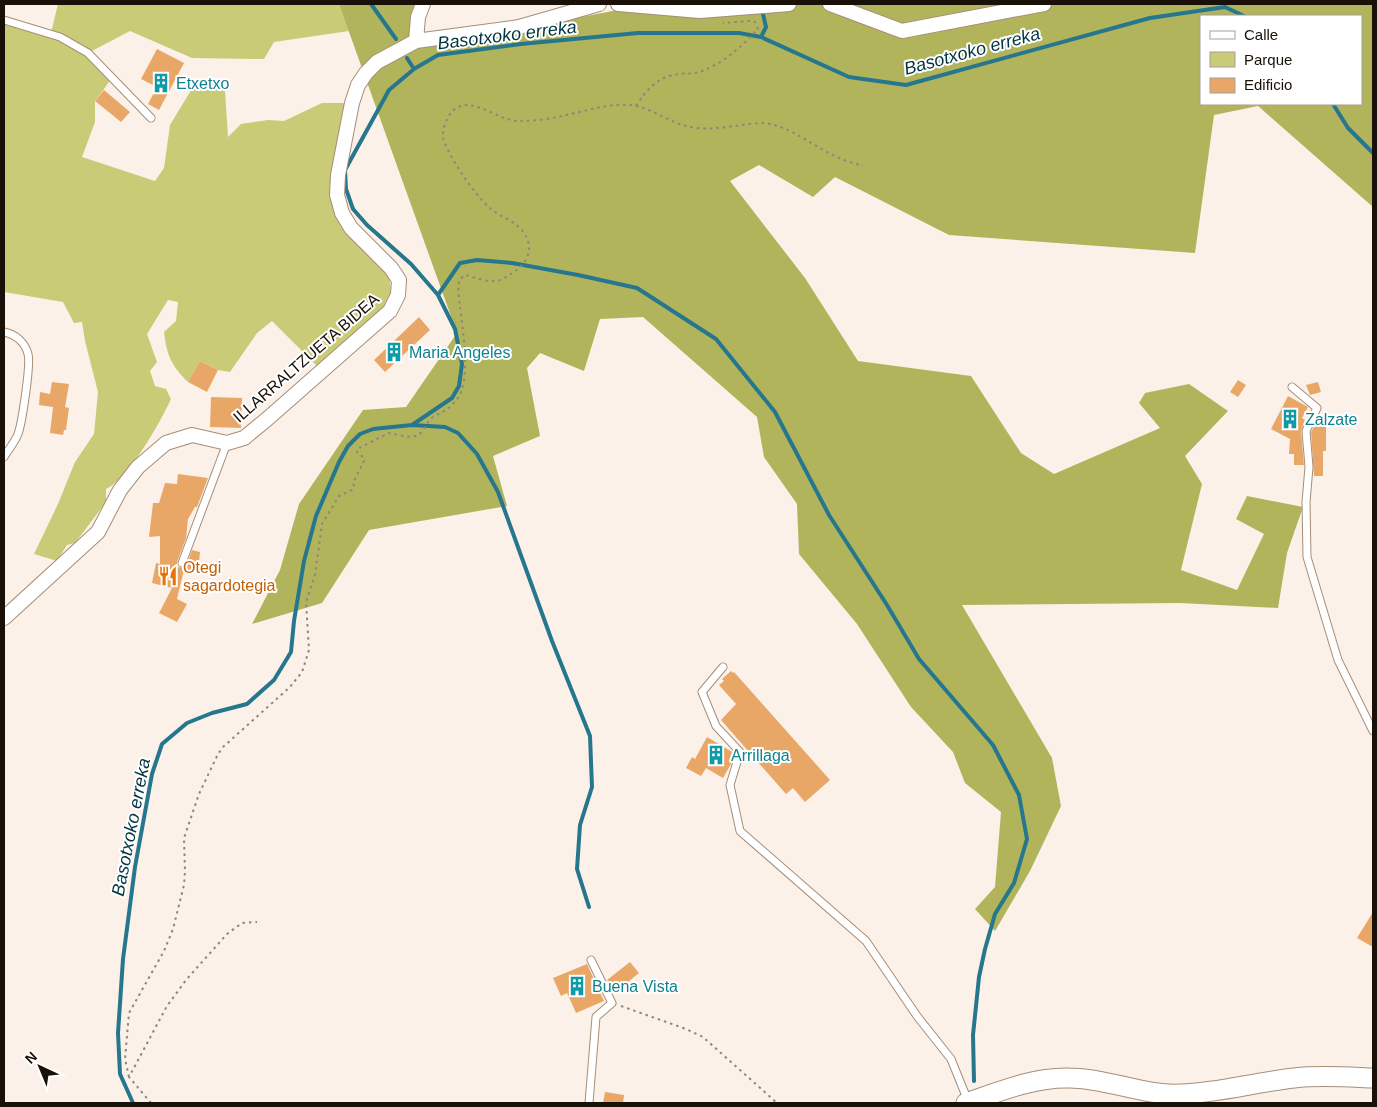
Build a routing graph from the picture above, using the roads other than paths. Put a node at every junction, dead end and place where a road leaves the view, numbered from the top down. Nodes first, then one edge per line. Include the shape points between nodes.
1 (423, 4) edge
2 (599, 4) edge
3 (618, 4) edge
4 (789, 4) edge
5 (830, 4) edge
6 (1044, 4) edge
7 (4, 20) edge
8 (416, 41) junction
9 (151, 118) dead end
10 (4, 332) edge
11 (1292, 387) dead end
12 (227, 443) junction
13 (4, 457) edge
14 (182, 563) dead end
15 (4, 618) edge
16 (723, 667) dead end
17 (1373, 731) edge
18 (591, 960) dead end
19 (1373, 1078) edge
20 (589, 1103) edge
21 (967, 1103) edge

1 - 8 street
2 - 8 street via 519,27
3 - 4 street via 700,11
5 - 6 street via 902,31
7 - 9 lane via 60,37 88,53
8 - 12 street, ILLARRALTZUETA BIDEA via 377,62 358,85 338,175 337,195 342,213 350,228 391,268 399,280 398,295 390,311 266,420 244,438
10 - 13 lane via 21,340 28,354 23,417 18,436
11 - 17 lane via 1317,408 1306,431 1309,467 1307,557 1338,660
12 - 14 lane
12 - 15 street, ILLARRALTZUETA BIDEA via 192,435 166,442 138,467 120,490 98,532
16 - 21 lane via 702,692 716,726 740,752 730,785 740,831 866,941 951,1059
18 - 20 lane via 612,1003 596,1017
19 - 21 street via 1294,1078 1179,1094 1068,1078 1043,1080

